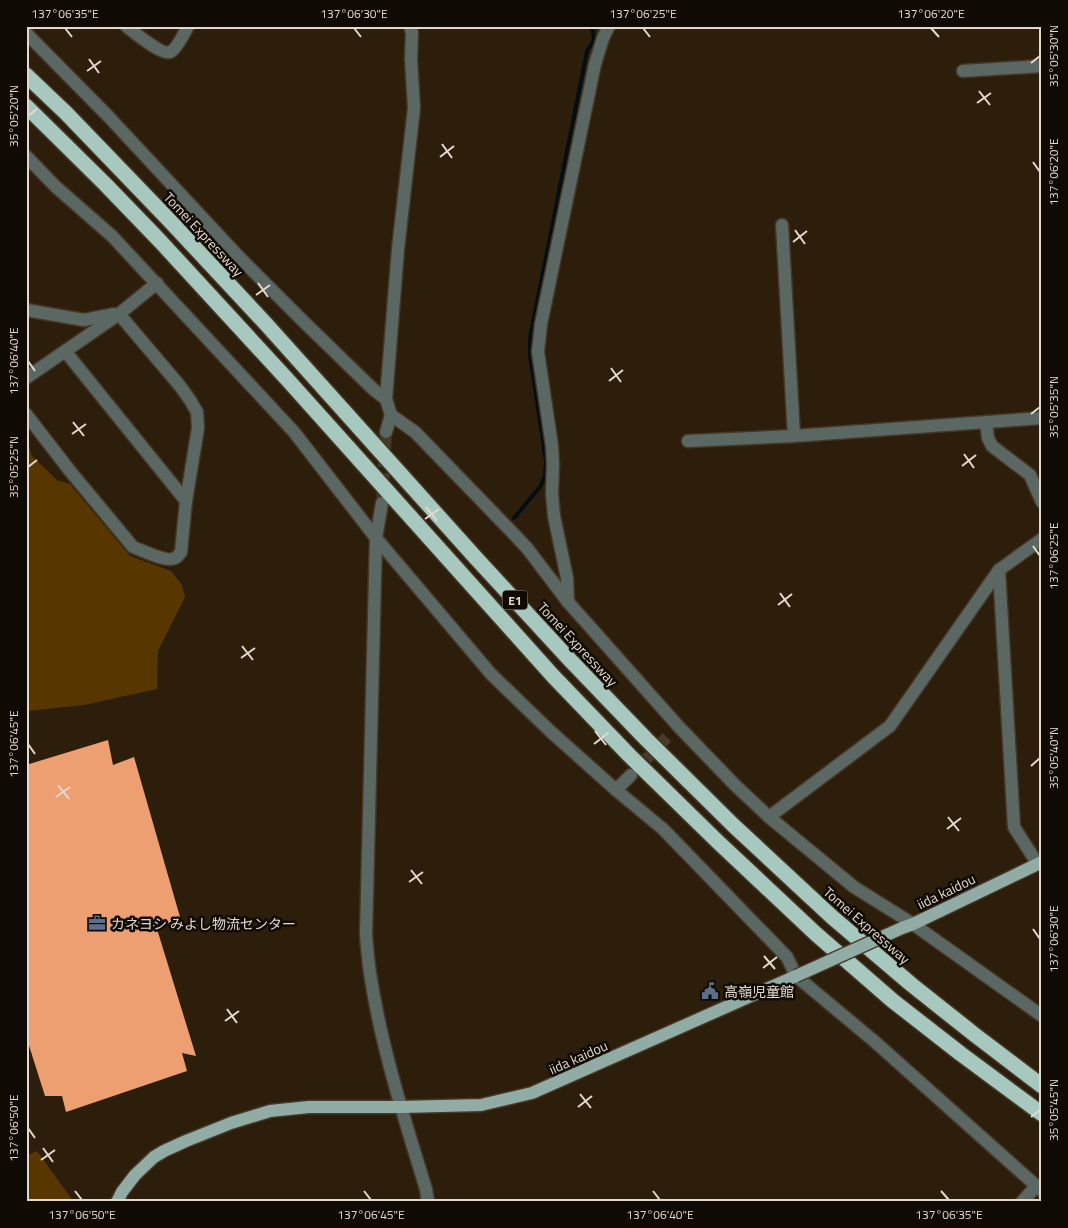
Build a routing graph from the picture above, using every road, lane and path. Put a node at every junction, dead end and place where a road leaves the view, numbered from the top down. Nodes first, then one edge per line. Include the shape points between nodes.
1 (126, 26) edge
2 (188, 26) edge
3 (410, 26) edge
4 (609, 26) edge
5 (26, 33) edge
6 (1042, 66) edge
7 (963, 71) dead end
8 (26, 75) edge
9 (26, 106) edge
10 (26, 156) edge
11 (782, 225) dead end
12 (156, 283) junction
13 (26, 310) edge
14 (119, 314) junction
15 (65, 351) junction
16 (26, 378) edge
17 (386, 399) junction
18 (26, 414) edge
19 (391, 415) junction
20 (1042, 418) edge
21 (986, 422) junction
22 (386, 432) tunnel mouth
23 (794, 436) junction
24 (688, 441) dead end
25 (186, 501) junction
26 (1042, 502) edge
27 (382, 503) tunnel mouth
28 (376, 538) junction
29 (1042, 539) edge
30 (999, 570) junction
31 (568, 602) junction
32 (631, 775) tunnel mouth
33 (616, 790) junction
34 (769, 817) junction
35 (1040, 862) edge
36 (908, 926) junction
37 (796, 976) junction
38 (1042, 1016) edge
39 (1042, 1086) edge
40 (401, 1107) junction
41 (1042, 1114) edge
42 (1039, 1188) edge
43 (117, 1202) edge
44 (428, 1202) edge
45 (1022, 1202) edge

1 - 2 street via 159,50 171,52
3 - 17 street via 414,108
4 - 31 street via 595,64 538,352 554,464 554,516 567,578
5 - 17 street via 240,258
6 - 7 street
8 - 39 highway, Tomei Expressway / E1 via 170,221 475,557 646,739 832,917 975,1036
9 - 41 highway, E1 via 160,241 552,676 629,755 816,934 893,1001
10 - 12 street via 112,236
11 - 23 street
12 - 14 street
12 - 28 street via 294,432
13 - 14 street via 84,320
14 - 15 street
14 - 25 street via 180,386 197,412 198,428
15 - 16 street
15 - 25 street
17 - 19 street
18 - 25 street via 133,546 168,560 175,559 181,552
19 - 22 street
19 - 31 street via 415,432 509,528
20 - 21 street
21 - 23 street
21 - 26 street via 992,446 1030,475
23 - 24 street
27 - 28 street
28 - 33 street via 491,674
28 - 40 street via 366,934 378,1016
29 - 30 street
30 - 34 street via 890,726
30 - 35 street via 1014,827
31 - 34 street via 674,730
32 - 33 street
33 - 37 street via 663,829 786,957
34 - 36 street via 854,887
35 - 36 main road, iida kaidou
36 - 37 main road, iida kaidou, bridge
36 - 38 street
37 - 40 main road, iida kaidou via 532,1093 481,1105
37 - 42 street
40 - 43 main road, iida kaidou via 309,1107 270,1112 231,1123 154,1157 135,1175
40 - 44 street
42 - 45 street

